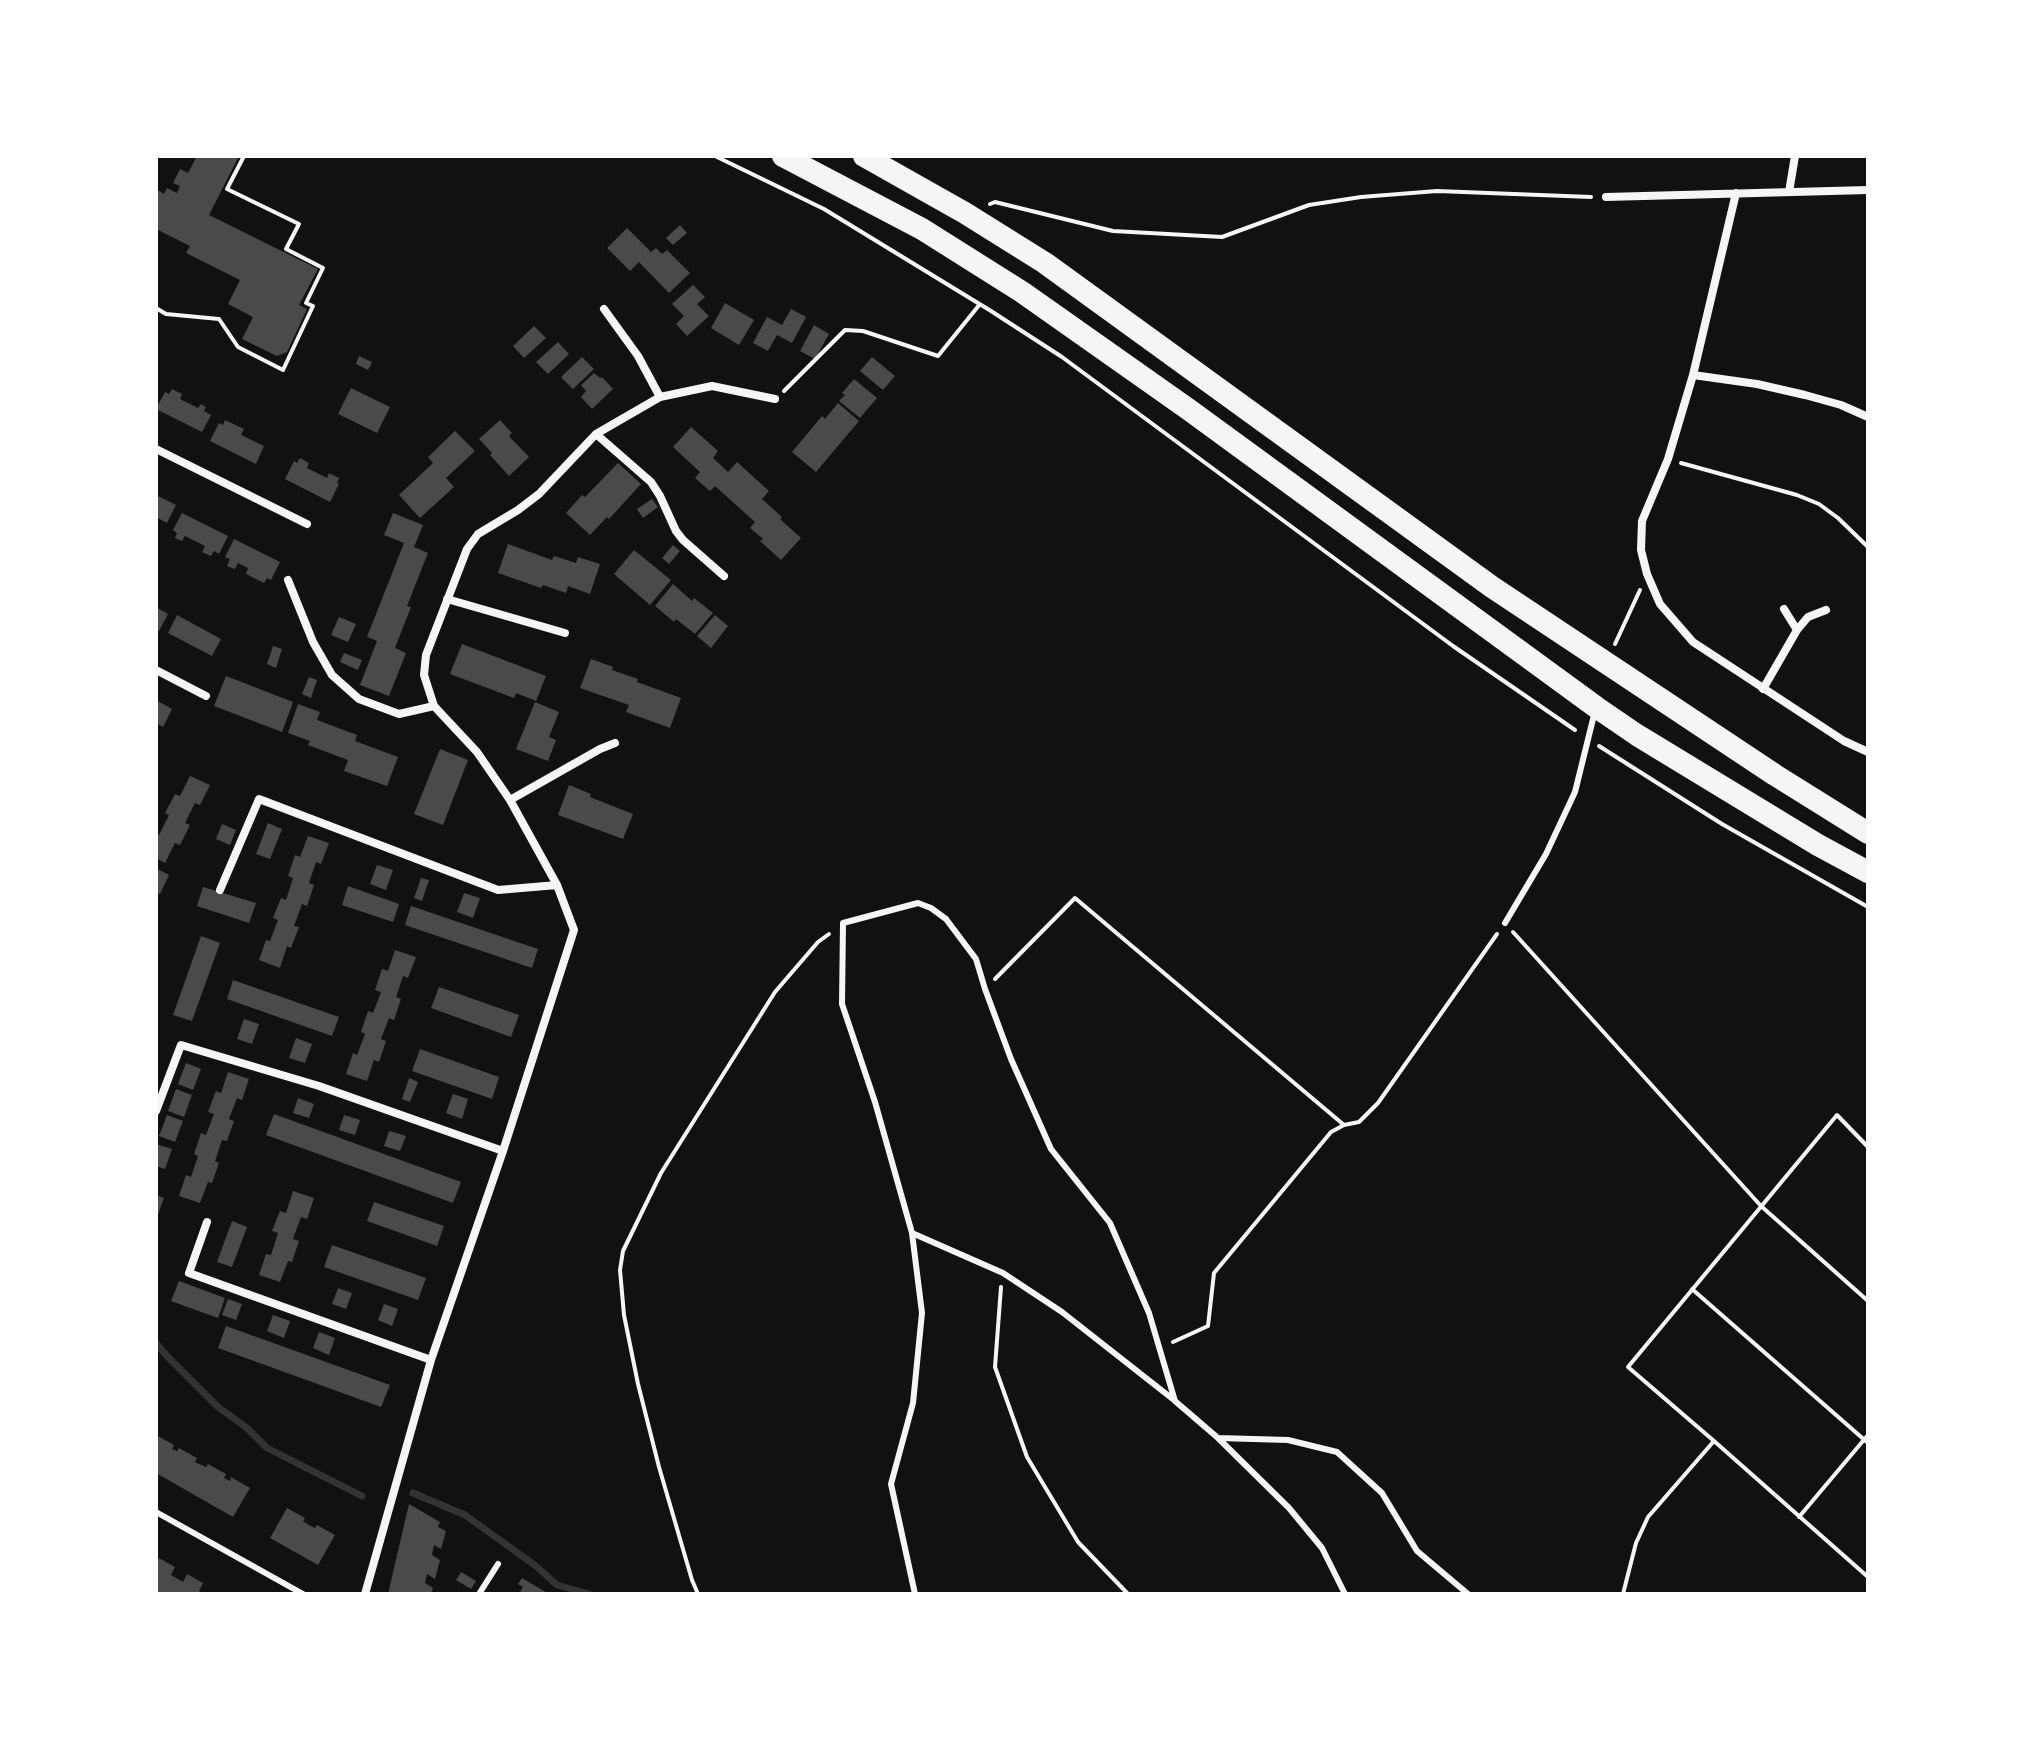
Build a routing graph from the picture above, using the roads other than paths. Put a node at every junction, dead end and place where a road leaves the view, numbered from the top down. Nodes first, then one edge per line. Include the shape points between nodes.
1 (783, 156) edge
2 (864, 156) edge
3 (1795, 156) edge
4 (1868, 190) edge
5 (1789, 192) junction
6 (1736, 193) junction
7 (1606, 197) road end
8 (604, 309) dead end
9 (1693, 375) junction
10 (660, 397) junction
11 (775, 399) road end
12 (1868, 417) edge
13 (596, 434) junction
14 (156, 449) edge
15 (307, 524) dead end
16 (724, 576) dead end
17 (288, 580) dead end
18 (447, 599) junction
19 (1784, 609) dead end
20 (1826, 610) dead end
21 (1797, 630) junction
22 (565, 633) dead end
23 (156, 670) edge
24 (1763, 689) junction
25 (206, 696) dead end
26 (434, 706) junction
27 (1596, 707) junction
28 (615, 743) dead end
29 (1868, 752) edge
30 (510, 800) junction
31 (1868, 833) edge
32 (1868, 872) edge
33 (557, 885) junction
34 (220, 890) dead end
35 (1505, 923) road end
36 (156, 1111) edge
37 (503, 1151) junction
38 (207, 1222) dead end
39 (912, 1233) junction
40 (431, 1360) junction
41 (1175, 1401) junction
42 (1218, 1438) junction
43 (156, 1512) edge
44 (498, 1564) dead end
45 (303, 1594) edge
46 (365, 1594) edge
47 (479, 1594) edge
48 (915, 1594) edge
49 (1345, 1594) edge
50 (1468, 1594) edge

1 - 27 highway via 922,229 1022,292
2 - 31 highway via 1045,263 1492,587
3 - 5 street
4 - 5 street
5 - 6 street
6 - 7 street
6 - 9 street
8 - 10 street
9 - 12 street via 1805,395
9 - 24 street via 1668,459 1642,521 1641,550 1660,604 1693,642
10 - 11 street via 712,386
10 - 13 street
13 - 16 street via 651,482 676,531
13 - 18 street via 539,494 478,534
14 - 15 street
17 - 26 street via 332,675 359,699 399,714
18 - 22 street
18 - 26 street via 426,655 424,675
19 - 21 street
20 - 21 street via 1808,617
21 - 24 street
23 - 25 street
24 - 29 street
26 - 30 street via 477,752
27 - 32 highway
27 - 35 lane via 1575,792
28 - 30 street
30 - 33 street
33 - 34 street via 498,890 259,799
33 - 37 street via 574,930
36 - 37 street via 181,1045 319,1086
37 - 40 street
38 - 40 street via 189,1273
39 - 41 lane via 1003,1273
39 - 41 lane via 842,1004 843,923 918,903 946,919 976,959 1011,1059 1051,1149 1110,1223 1149,1313
39 - 48 lane via 922,1313 913,1403 891,1484
40 - 46 street
41 - 42 lane
42 - 49 lane via 1322,1548
42 - 50 lane via 1288,1440 1337,1452 1382,1493 1417,1551
43 - 45 lane
44 - 47 lane

